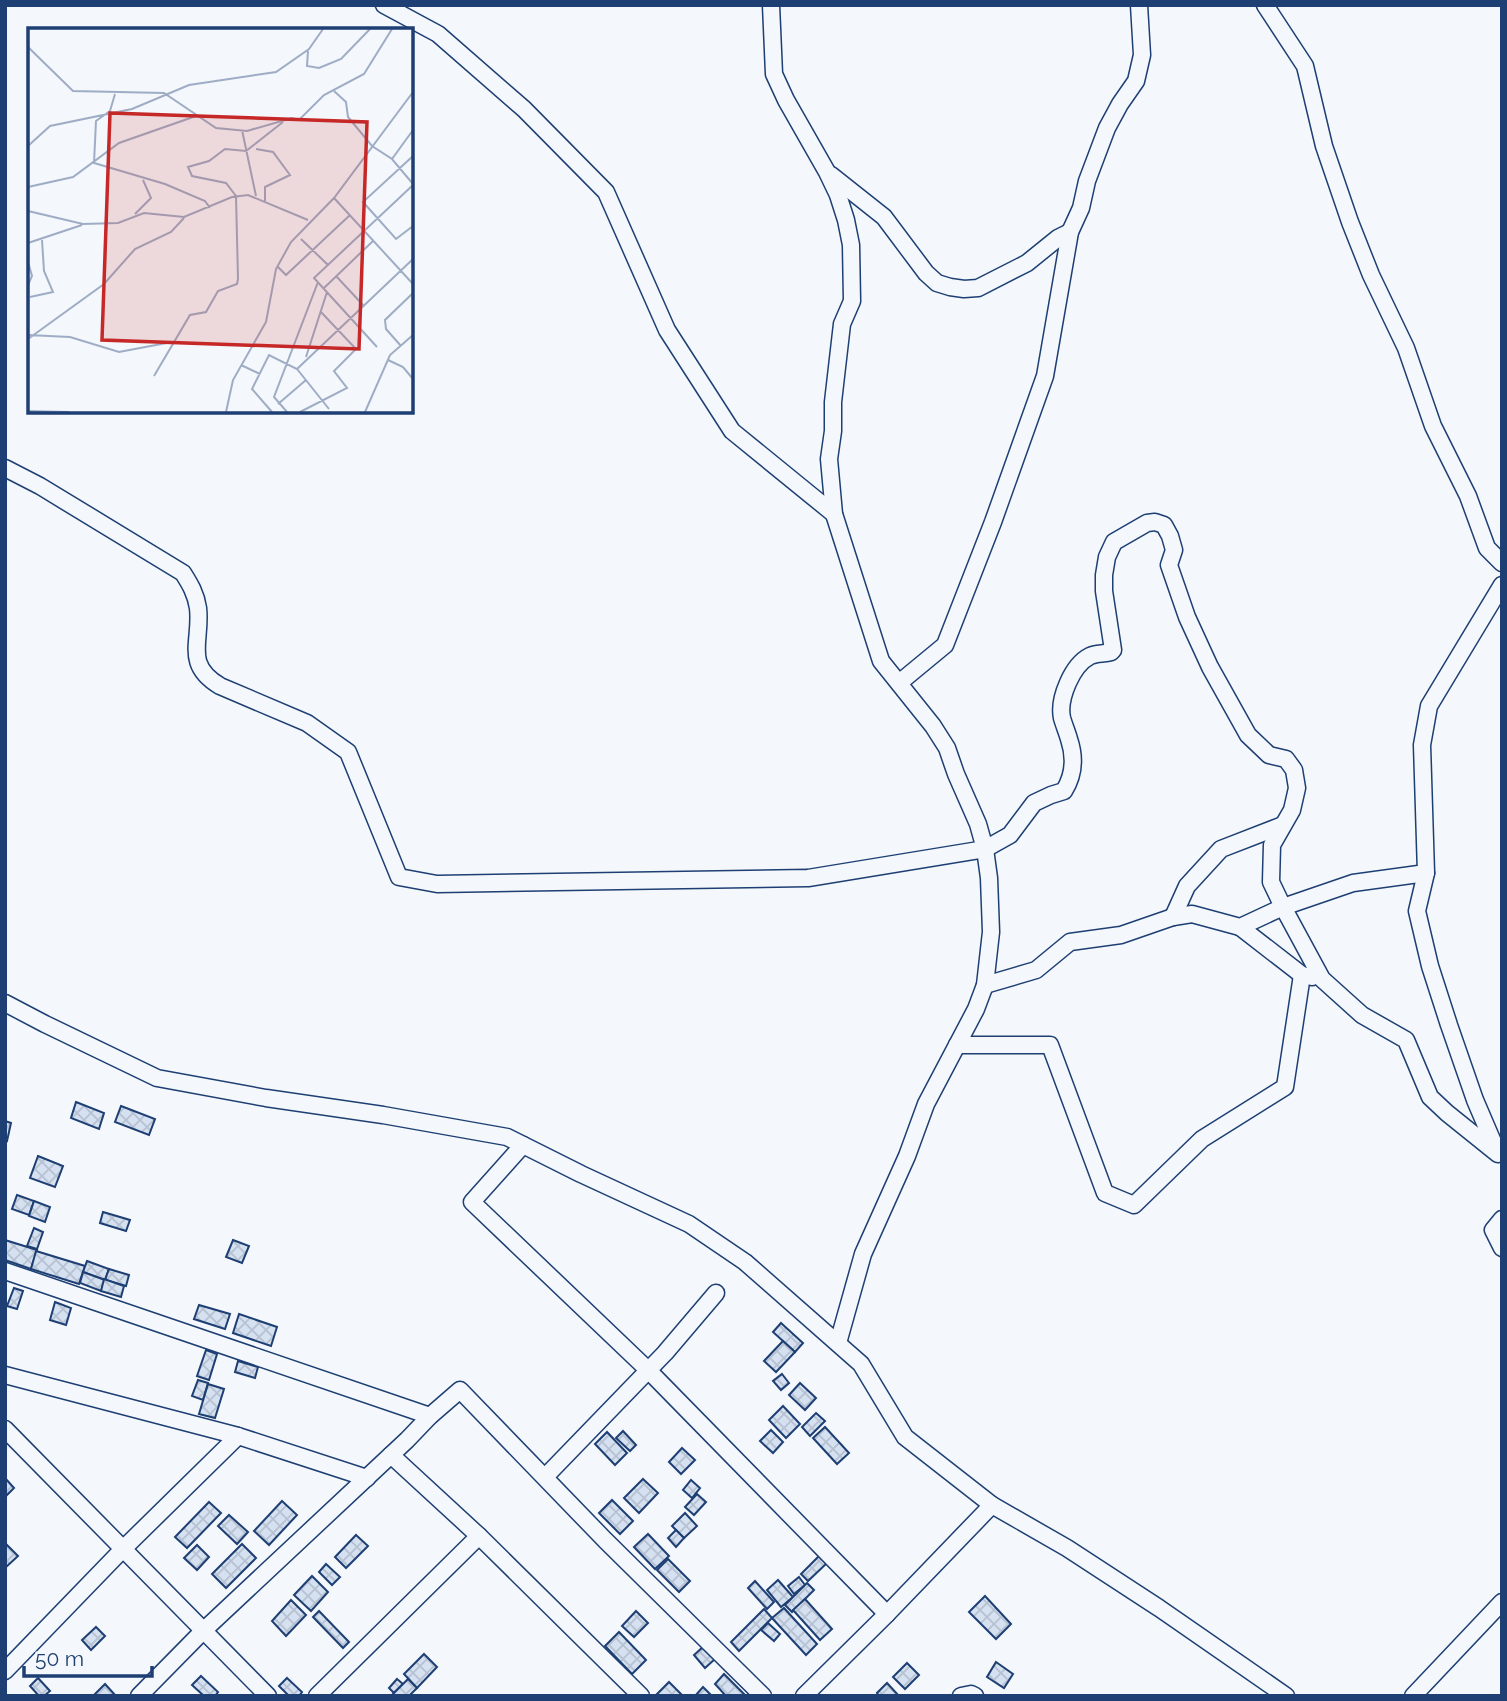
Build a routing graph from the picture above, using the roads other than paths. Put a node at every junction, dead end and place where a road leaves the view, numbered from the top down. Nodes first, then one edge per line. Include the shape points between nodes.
1 (384, 5) edge
2 (771, 5) edge
3 (1139, 5) edge
4 (1265, 5) edge
5 (827, 172) junction
6 (1070, 232) junction
7 (5, 468) edge
8 (834, 514) junction
9 (1502, 563) edge
10 (1502, 585) edge
11 (899, 683) junction
12 (1283, 825) junction
13 (985, 849) junction
14 (1426, 873) junction
15 (1283, 908) junction
16 (1174, 917) junction
17 (1240, 927) junction
18 (1302, 975) junction
19 (1322, 979) junction
20 (985, 985) junction
21 (5, 1003) edge
22 (957, 1045) junction
23 (523, 1145) junction
24 (1500, 1158) edge
25 (1502, 1219) edge
26 (1502, 1248) edge
27 (5, 1271) edge
28 (716, 1293) dead end
29 (838, 1343) junction
30 (648, 1370) junction
31 (5, 1375) edge
32 (430, 1416) junction
33 (5, 1429) edge
34 (238, 1436) junction
35 (391, 1455) junction
36 (545, 1477) junction
37 (367, 1478) junction
38 (992, 1505) junction
39 (479, 1536) junction
40 (123, 1549) junction
41 (1502, 1602) edge
42 (887, 1614) junction
43 (204, 1631) junction
44 (5, 1671) edge
45 (139, 1696) edge
46 (268, 1696) edge
47 (317, 1696) edge
48 (641, 1696) edge
49 (763, 1696) edge
50 (804, 1696) edge
51 (961, 1696) edge
52 (975, 1696) edge
53 (1286, 1696) edge
54 (1413, 1696) edge

1 - 8 street via 438,34 524,109 606,192 667,330 732,431
2 - 5 street via 774,74
3 - 6 street via 1142,55 1136,81 1107,128
4 - 9 street via 1305,66 1324,146 1354,233 1406,348 1433,426 1488,548
5 - 6 street via 884,217 926,273 950,287 978,288 1027,263
5 - 8 street via 851,245 852,301 842,324 829,459
6 - 11 street via 1045,376 993,522 945,645
7 - 13 street via 183,573 196,596 196,652 208,679 307,723 348,752 399,877 437,884 808,878
8 - 11 street via 881,661
10 - 14 street via 1429,706 1422,745
11 - 13 street via 947,748
12 - 13 street via 1293,810 1294,770 1286,759 1269,755 1248,735 1187,617 1169,565 1174,550 1170,536 1164,525 1155,522 1114,542 1107,557 1104,591 1113,650 1080,663 1063,697 1062,716 1073,767 1069,783 1064,791 1034,803 1010,835
12 - 15 street via 1272,845 1271,882
12 - 16 street via 1222,849 1187,886
13 - 20 street via 990,932
14 - 15 street via 1353,883
14 - 24 street via 1417,911 1430,967 1475,1100
15 - 17 street
15 - 19 street
16 - 17 street via 1192,914
16 - 20 street via 1121,935 1070,942 1036,971
17 - 18 street
18 - 19 street
18 - 22 street via 1285,1087 1202,1139 1134,1205 1105,1193 1050,1045
19 - 24 street via 1362,1015 1406,1040 1430,1097
20 - 22 street
21 - 23 street via 157,1078 507,1137
22 - 29 street via 926,1104 863,1254
23 - 29 street via 689,1224 745,1262
23 - 30 street via 472,1202
25 - 26 street via 1493,1230
27 - 32 street
28 - 30 street
29 - 38 street via 861,1364 905,1437
30 - 36 street
30 - 42 street
31 - 34 street
32 - 35 street
32 - 36 street via 460,1390
33 - 40 street
34 - 37 street
34 - 40 street
35 - 37 street
35 - 39 street
36 - 49 street
37 - 43 street
38 - 42 street
38 - 53 street via 1067,1548
39 - 47 street
39 - 48 street
40 - 43 street
40 - 44 street
41 - 54 street
42 - 50 street
43 - 45 street
43 - 46 street
51 - 52 street

